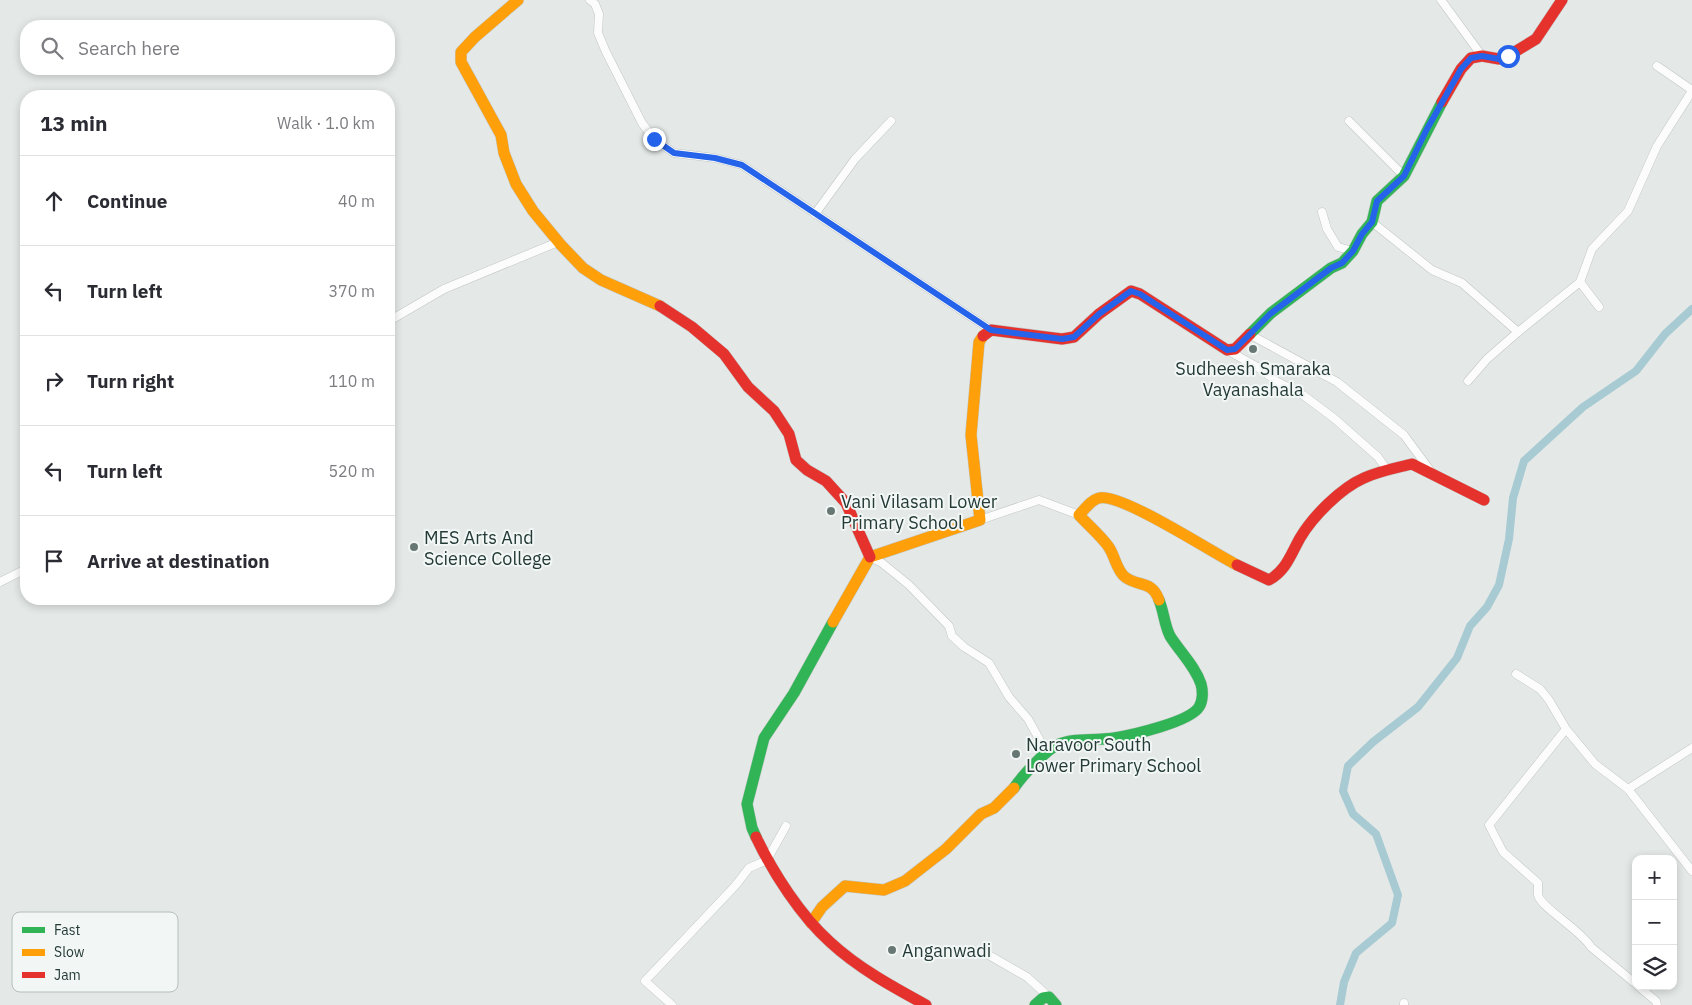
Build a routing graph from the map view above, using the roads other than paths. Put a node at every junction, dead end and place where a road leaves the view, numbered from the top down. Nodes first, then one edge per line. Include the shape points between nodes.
1 (518, 0) edge
2 (590, 0) edge
3 (1441, 0) edge
4 (1562, 0) edge
5 (1482, 56) junction
6 (1657, 66) dead end
7 (1692, 91) edge
8 (891, 121) dead end
9 (1349, 121) dead end
10 (1404, 176) junction
11 (1322, 212) dead end
12 (815, 214) junction
13 (1372, 222) junction
14 (558, 242) junction
15 (1353, 251) junction
16 (1580, 282) junction
17 (1599, 307) dead end
18 (395, 318) edge
19 (991, 330) junction
20 (1518, 332) junction
21 (1249, 334) junction
22 (1227, 350) junction
23 (1468, 381) dead end
24 (1388, 471) junction
25 (1433, 474) junction
26 (1484, 500) dead end
27 (1079, 515) junction
28 (980, 520) junction
29 (870, 557) junction
30 (20, 572) edge
31 (0, 582) edge
32 (1516, 674) dead end
33 (1566, 729) junction
34 (1692, 748) edge
35 (1046, 753) junction
36 (1628, 789) junction
37 (786, 826) dead end
38 (767, 860) junction
39 (1692, 871) edge
40 (811, 923) junction
41 (987, 954) dead end
42 (1632, 981) edge
43 (1643, 990) edge
44 (1053, 1001) edge
45 (672, 1005) edge
46 (926, 1005) edge
47 (1035, 1005) edge
48 (1657, 1005) edge

1 - 14 street via 461,52 460,62 501,135 516,184
2 - 12 street via 600,14 598,33 606,52 642,123 654,139 674,153 742,165
3 - 5 street
4 - 5 street via 1536,39 1499,59
5 - 10 street via 1471,58 1461,69
6 - 7 street
7 - 16 street via 1657,146 1628,211 1592,249
8 - 12 street via 855,159
9 - 10 street
10 - 13 street via 1377,201
11 - 15 street via 1327,229 1338,247
12 - 19 street
13 - 15 street
13 - 20 street via 1432,270 1462,284
14 - 18 street via 444,289
14 - 29 street via 583,268 665,308 724,354 748,387 774,411 789,434 796,460 826,481 846,502
15 - 21 street via 1342,263 1270,314
16 - 17 street
16 - 20 street
19 - 22 street via 1062,339 1074,337 1131,291
19 - 28 street via 979,342 971,435
20 - 23 street
21 - 22 street via 1235,349
21 - 25 street via 1337,382 1404,435
22 - 24 street via 1303,395 1336,419 1378,457
24 - 25 street via 1412,464
24 - 27 street via 1360,480 1339,496 1303,533 1278,577 1269,580 1219,556 1139,510 1106,497 1090,503
25 - 26 street
27 - 28 street via 1039,500
27 - 35 street via 1109,547 1124,578 1149,586 1157,594 1164,625 1191,665 1201,685 1202,699 1199,708 1176,722 1114,738 1074,741 1058,745
28 - 29 street
29 - 35 street via 910,585 949,626 952,636 989,663 1009,697 1028,719
29 - 38 street via 794,693 764,738 747,804 752,828
30 - 31 street
32 - 33 street via 1540,688
33 - 36 street via 1595,764
33 - 42 street via 1489,825 1503,852 1538,883 1538,895 1543,904
34 - 36 street
35 - 40 street via 994,808 981,814 946,849 906,881 884,890 845,886 822,906
36 - 39 street
37 - 38 street
38 - 40 street
38 - 45 street via 749,868 645,981
40 - 46 street via 856,963
41 - 44 street via 1027,977
43 - 48 street
44 - 47 street via 1043,998

